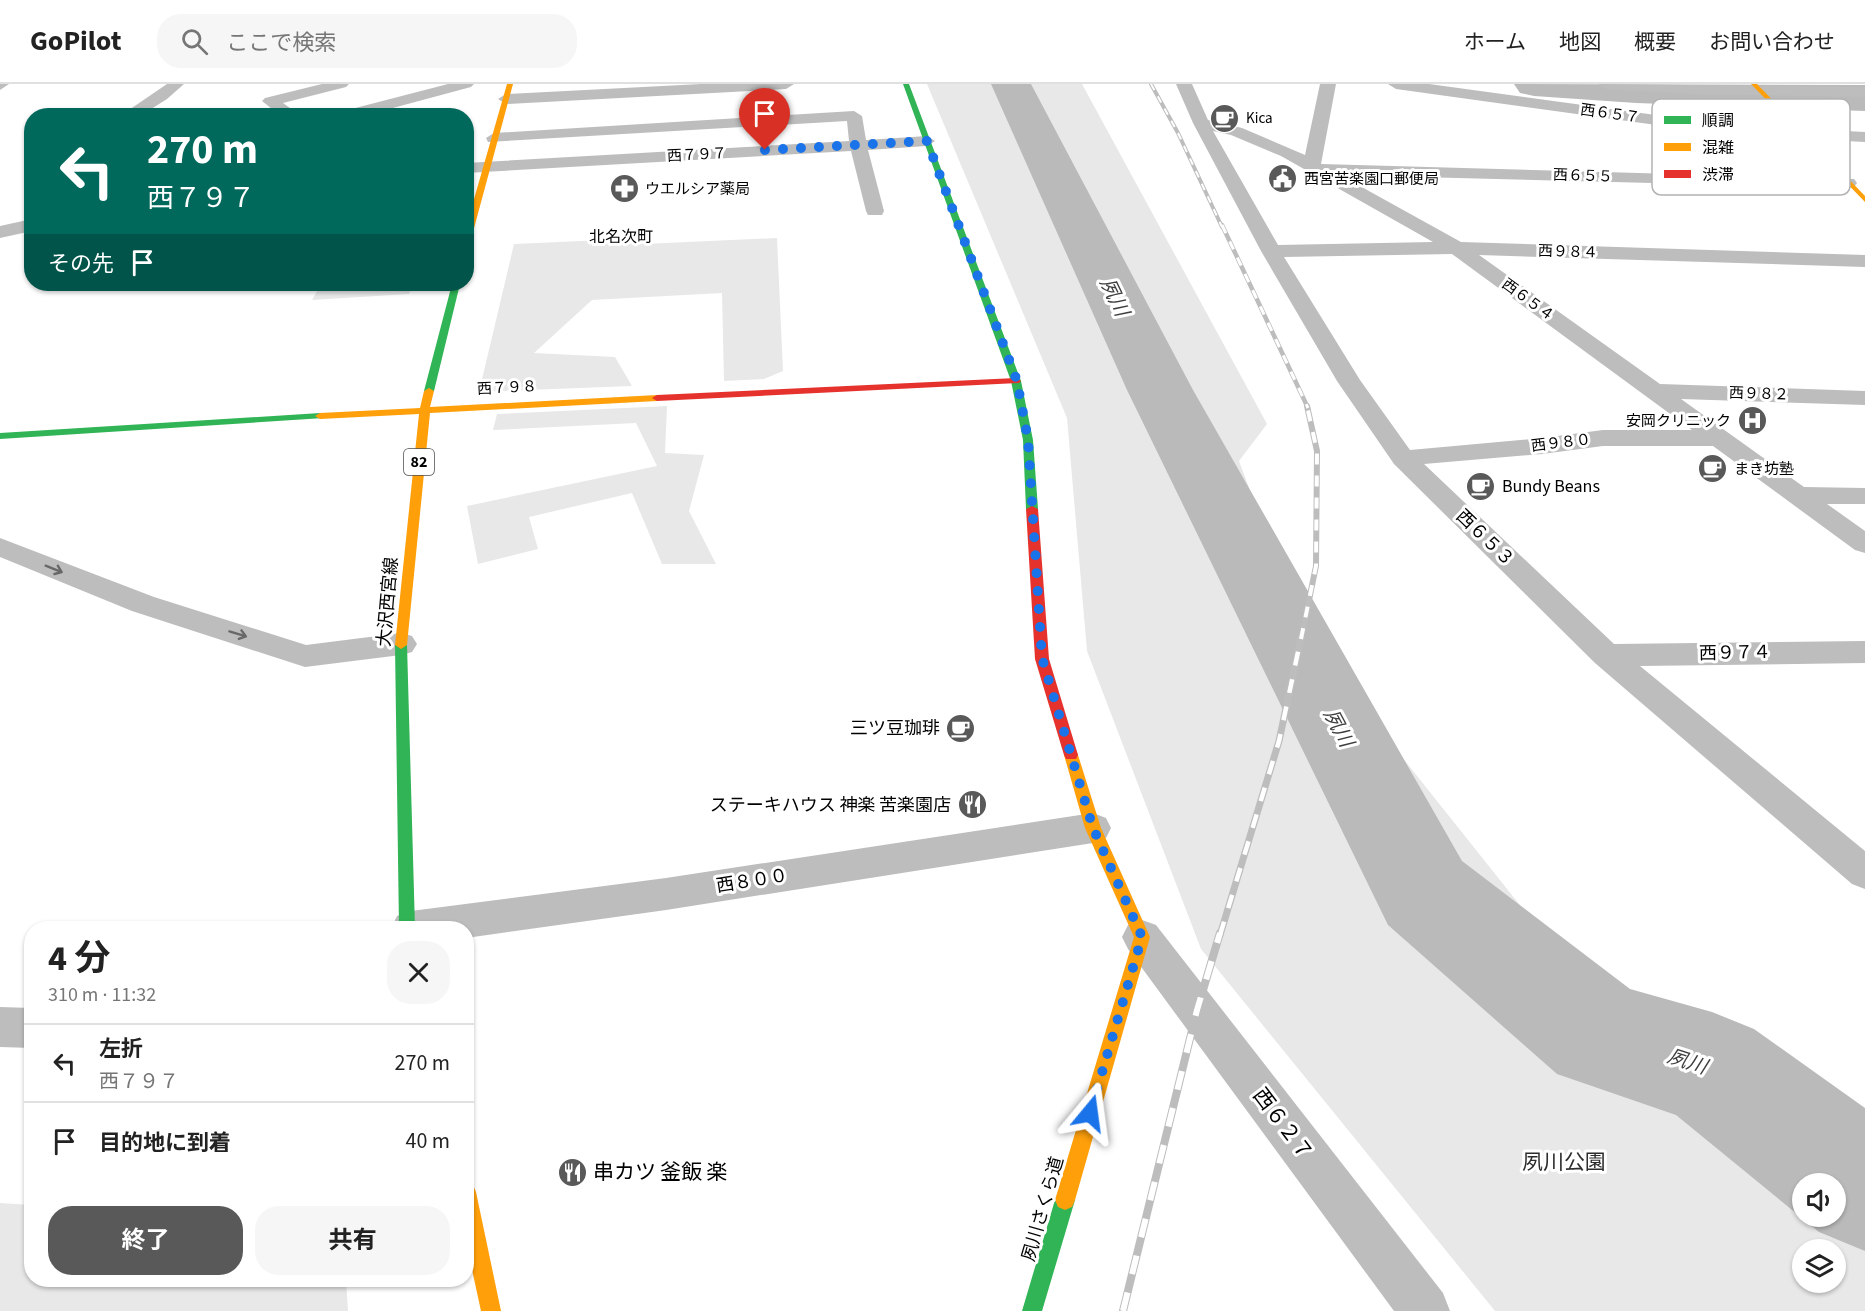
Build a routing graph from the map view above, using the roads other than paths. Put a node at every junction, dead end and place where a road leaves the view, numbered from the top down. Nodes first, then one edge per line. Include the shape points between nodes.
1 (176, 84) edge
2 (341, 84) edge
3 (408, 84) edge
4 (466, 84) edge
5 (786, 84) edge
6 (906, 84) edge
7 (1184, 84) edge
8 (1328, 84) edge
9 (1396, 84) edge
10 (1606, 84) edge
11 (1428, 87) edge
12 (508, 91) edge
13 (1762, 92) edge
14 (1865, 92) edge
15 (424, 95) junction
16 (1834, 99) edge
17 (1850, 101) edge
18 (1865, 102) edge
19 (142, 108) edge
20 (281, 108) edge
21 (373, 108) edge
22 (1652, 119) edge
23 (1201, 123) junction
24 (1850, 137) edge
25 (1865, 137) edge
26 (494, 138) junction
27 (927, 141) junction
28 (858, 145) junction
29 (486, 166) junction
30 (474, 167) edge
31 (1314, 167) junction
32 (1652, 177) edge
33 (1850, 185) edge
34 (1865, 201) edge
35 (875, 211) dead end
36 (474, 212) edge
37 (24, 227) edge
38 (0, 232) edge
39 (1457, 248) junction
40 (1271, 251) junction
41 (1865, 261) edge
42 (454, 291) edge
43 (1017, 381) junction
44 (1653, 391) junction
45 (1865, 398) edge
46 (424, 409) junction
47 (0, 436) edge
48 (1719, 438) junction
49 (1403, 458) junction
50 (1795, 495) junction
51 (1865, 496) edge
52 (1865, 544) edge
53 (0, 548) edge
54 (401, 644) junction
55 (1865, 652) edge
56 (1606, 655) junction
57 (1093, 828) junction
58 (1865, 873) edge
59 (409, 921) edge
60 (462, 921) edge
61 (1142, 937) junction
62 (0, 1027) edge
63 (24, 1028) edge
64 (474, 1230) edge
65 (491, 1311) edge
66 (1032, 1311) edge
67 (1425, 1311) edge

1 - 19 street
2 - 20 street via 270,101
3 - 15 street
4 - 15 street
5 - 12 street
6 - 27 street
7 - 23 street
8 - 31 street
9 - 11 street, 西６５７
10 - 13 street
11 - 22 street, 西６５７
12 - 26 street
13 - 14 street
13 - 16 street
15 - 21 street
17 - 18 street
23 - 31 street, 西６５４ via 1236,131
23 - 40 street, 西６５３
24 - 25 street, 西６５７
26 - 28 street via 854,116
26 - 29 street
27 - 28 street, 西７９７
27 - 43 street
28 - 29 street, 西７９７
28 - 35 street
29 - 30 street, 西７９７
29 - 36 street
31 - 32 street, 西６５５
31 - 39 street, 西６５４
33 - 34 street
37 - 38 street
39 - 40 street, 西９８４
39 - 41 street, 西９８４
39 - 44 street, 西６５４
40 - 49 street, 西６５３ via 1349,381
42 - 46 street, 大沢西宮線 / 82
43 - 46 street, 西７９８
43 - 57 street via 1029,451 1042,658
44 - 45 street, 西９８２
44 - 48 street, 西６５４
46 - 47 street, 西７９８
46 - 54 street, 大沢西宮線 / 82
48 - 49 street, 西９８０ via 1603,438
48 - 50 street, 西６５４
49 - 56 street, 西６５３
50 - 51 street
50 - 52 street, 西６５４
53 -> 54 street via 143,604 305,656
54 - 59 street, 大沢西宮線 / 82
55 - 56 street, 西９７４
56 - 58 street, 西６５３
57 - 60 street, 西８００ via 666,894
57 - 61 street
61 - 66 street, 夙川さくら道
61 - 67 street, 西６２７
62 - 63 street
64 - 65 street

